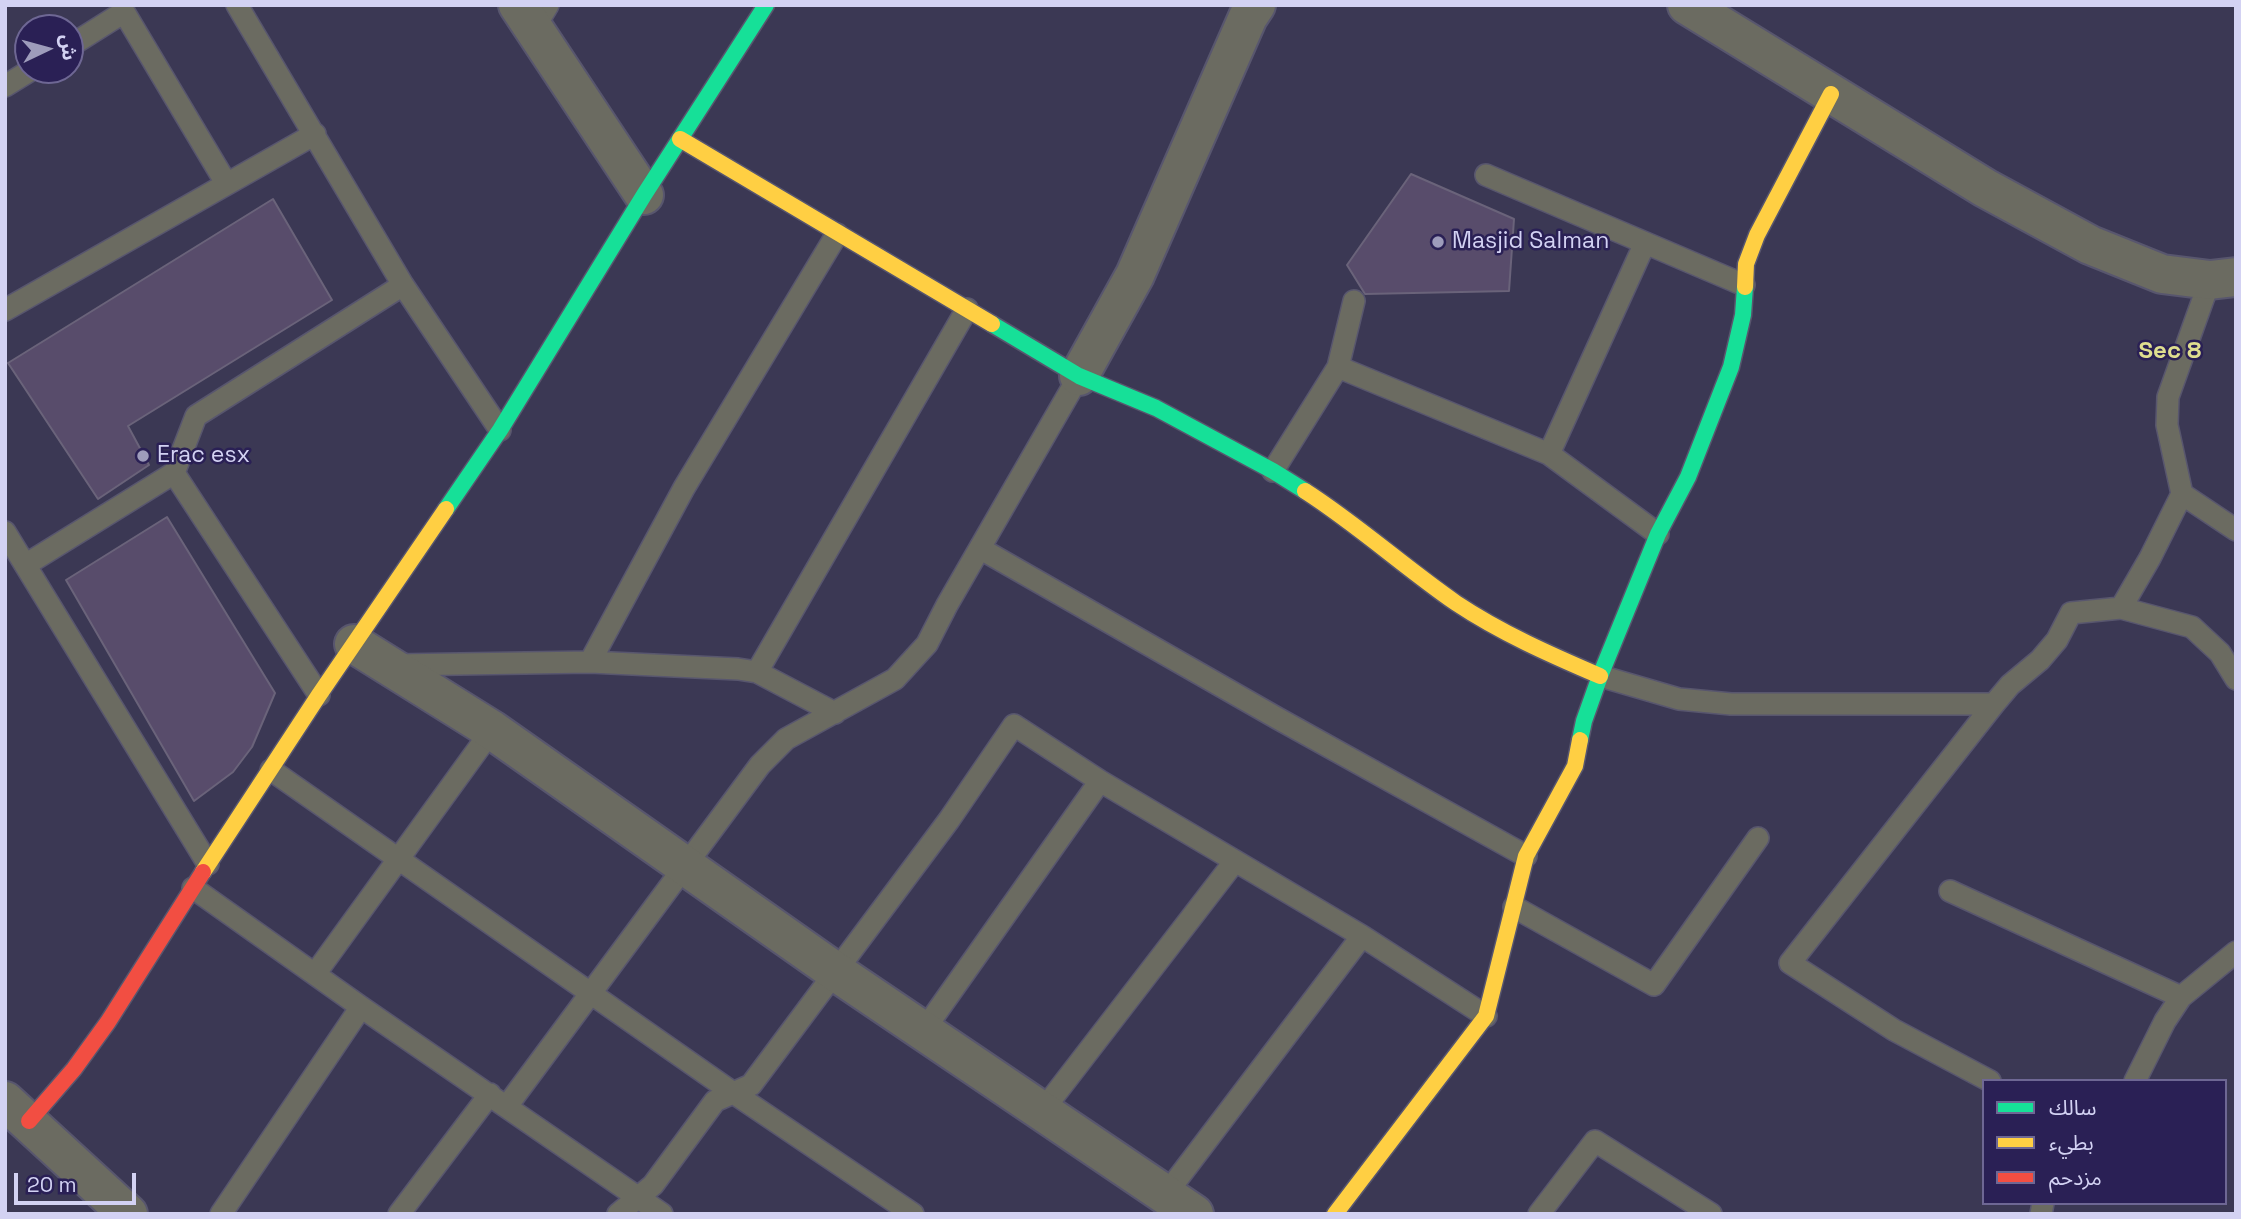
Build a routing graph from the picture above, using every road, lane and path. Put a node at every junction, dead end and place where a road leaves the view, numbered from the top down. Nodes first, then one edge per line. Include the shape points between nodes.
1 (237, 5) edge
2 (766, 5) edge
3 (1256, 5) edge
4 (1687, 5) edge
5 (533, 14) edge
6 (84, 37) edge
7 (1831, 94) junction
8 (315, 134) junction
9 (680, 139) junction
10 (1486, 175) dead end
11 (226, 183) junction
12 (644, 195) junction
13 (838, 234) junction
14 (1644, 243) junction
15 (2223, 278) edge
16 (403, 285) junction
17 (1744, 285) junction
18 (1354, 301) dead end
19 (967, 309) junction
20 (5, 310) edge
21 (1338, 367) junction
22 (1079, 376) junction
23 (500, 430) junction
24 (1549, 454) junction
25 (1273, 471) junction
26 (174, 473) junction
27 (2182, 494) junction
28 (2236, 530) edge
29 (5, 531) edge
30 (1658, 534) junction
31 (981, 549) junction
32 (27, 564) junction
33 (2121, 608) junction
34 (354, 644) junction
35 (590, 662) junction
36 (389, 665) junction
37 (757, 672) junction
38 (1600, 676) junction
39 (2236, 678) edge
40 (319, 695) junction
41 (1994, 704) junction
42 (835, 713) junction
43 (492, 730) junction
44 (271, 770) junction
45 (1100, 781) junction
46 (1758, 838) dead end
47 (1526, 856) junction
48 (398, 859) junction
49 (1235, 861) junction
50 (208, 864) junction
51 (686, 866) junction
52 (193, 888) junction
53 (1950, 891) dead end
54 (1514, 907) junction
55 (1362, 936) junction
56 (2236, 952) edge
57 (836, 972) junction
58 (315, 974) junction
59 (590, 992) junction
60 (2181, 997) junction
61 (361, 1007) junction
62 (1486, 1016) junction
63 (923, 1030) junction
64 (1986, 1079) edge
65 (2136, 1079) edge
66 (732, 1093) junction
67 (498, 1100) junction
68 (1044, 1110) junction
69 (17, 1111) edge
70 (637, 1197) junction
71 (1180, 1204) edge
72 (128, 1214) edge
73 (221, 1214) edge
74 (399, 1214) edge
75 (618, 1214) edge
76 (662, 1214) edge
77 (913, 1214) edge
78 (1335, 1214) edge
79 (1539, 1214) edge
80 (1711, 1214) edge

1 - 8 lane
2 - 9 street
3 - 22 street via 1135,275
4 - 7 street
5 - 12 street
6 - 11 lane via 124,12
7 - 15 street via 2090,246 2162,274
7 - 17 street via 1757,235
8 - 11 lane
8 - 16 lane
9 - 12 street
9 - 13 street
10 - 14 lane
11 - 20 lane
12 - 23 street
13 - 19 street
13 - 35 lane via 684,488
14 - 17 lane
14 - 24 lane
15 - 27 lane via 2168,397 2167,425
16 - 23 lane
16 - 26 lane via 196,416
17 - 30 street via 1743,315 1731,367 1688,477
18 - 21 lane
19 - 22 street
19 - 37 lane
21 - 24 lane
21 - 25 lane
22 - 25 street via 1156,408
22 - 31 lane
23 - 34 street
24 - 30 lane
25 - 38 street via 1343,516 1457,603 1541,651
26 - 32 lane
26 - 40 lane
27 - 28 lane
27 - 33 lane
29 - 32 lane
30 - 38 street
31 - 42 lane via 927,644 895,679
31 - 47 lane
32 - 50 lane
33 - 39 lane via 2192,627 2220,653
33 - 41 lane via 2071,613 2057,640
34 - 36 street
34 - 40 street
35 - 36 lane
35 - 37 lane
36 - 43 street
37 - 42 lane
38 - 41 lane via 1679,699 1731,705
38 - 47 street via 1575,766
40 - 44 street
41 - 64 lane via 1790,963 1894,1030
42 - 51 lane via 786,739 769,756
43 - 48 lane
43 - 51 street
44 - 48 lane
44 - 50 street
45 - 49 lane
45 - 57 lane via 1014,725
45 - 63 lane
46 - 54 lane via 1654,985
47 - 54 street
48 - 58 lane
48 - 59 lane
49 - 55 lane
49 - 68 lane
50 - 52 street
51 - 57 street
51 - 59 lane
52 - 58 lane
52 - 69 street via 74,1069
53 - 60 lane
54 - 62 street
55 - 62 lane
55 - 71 lane
56 - 60 lane
57 - 63 street
57 - 66 lane via 751,1085
58 - 61 lane
59 - 66 lane
59 - 67 lane
60 - 65 lane
61 - 67 lane
61 - 73 lane
62 - 78 street
63 - 68 street
66 - 70 lane via 715,1101 653,1185
66 - 77 lane
67 - 70 lane
67 - 74 lane
68 - 71 street
69 - 72 street
70 - 75 lane
70 - 76 lane
79 - 80 lane via 1595,1141

